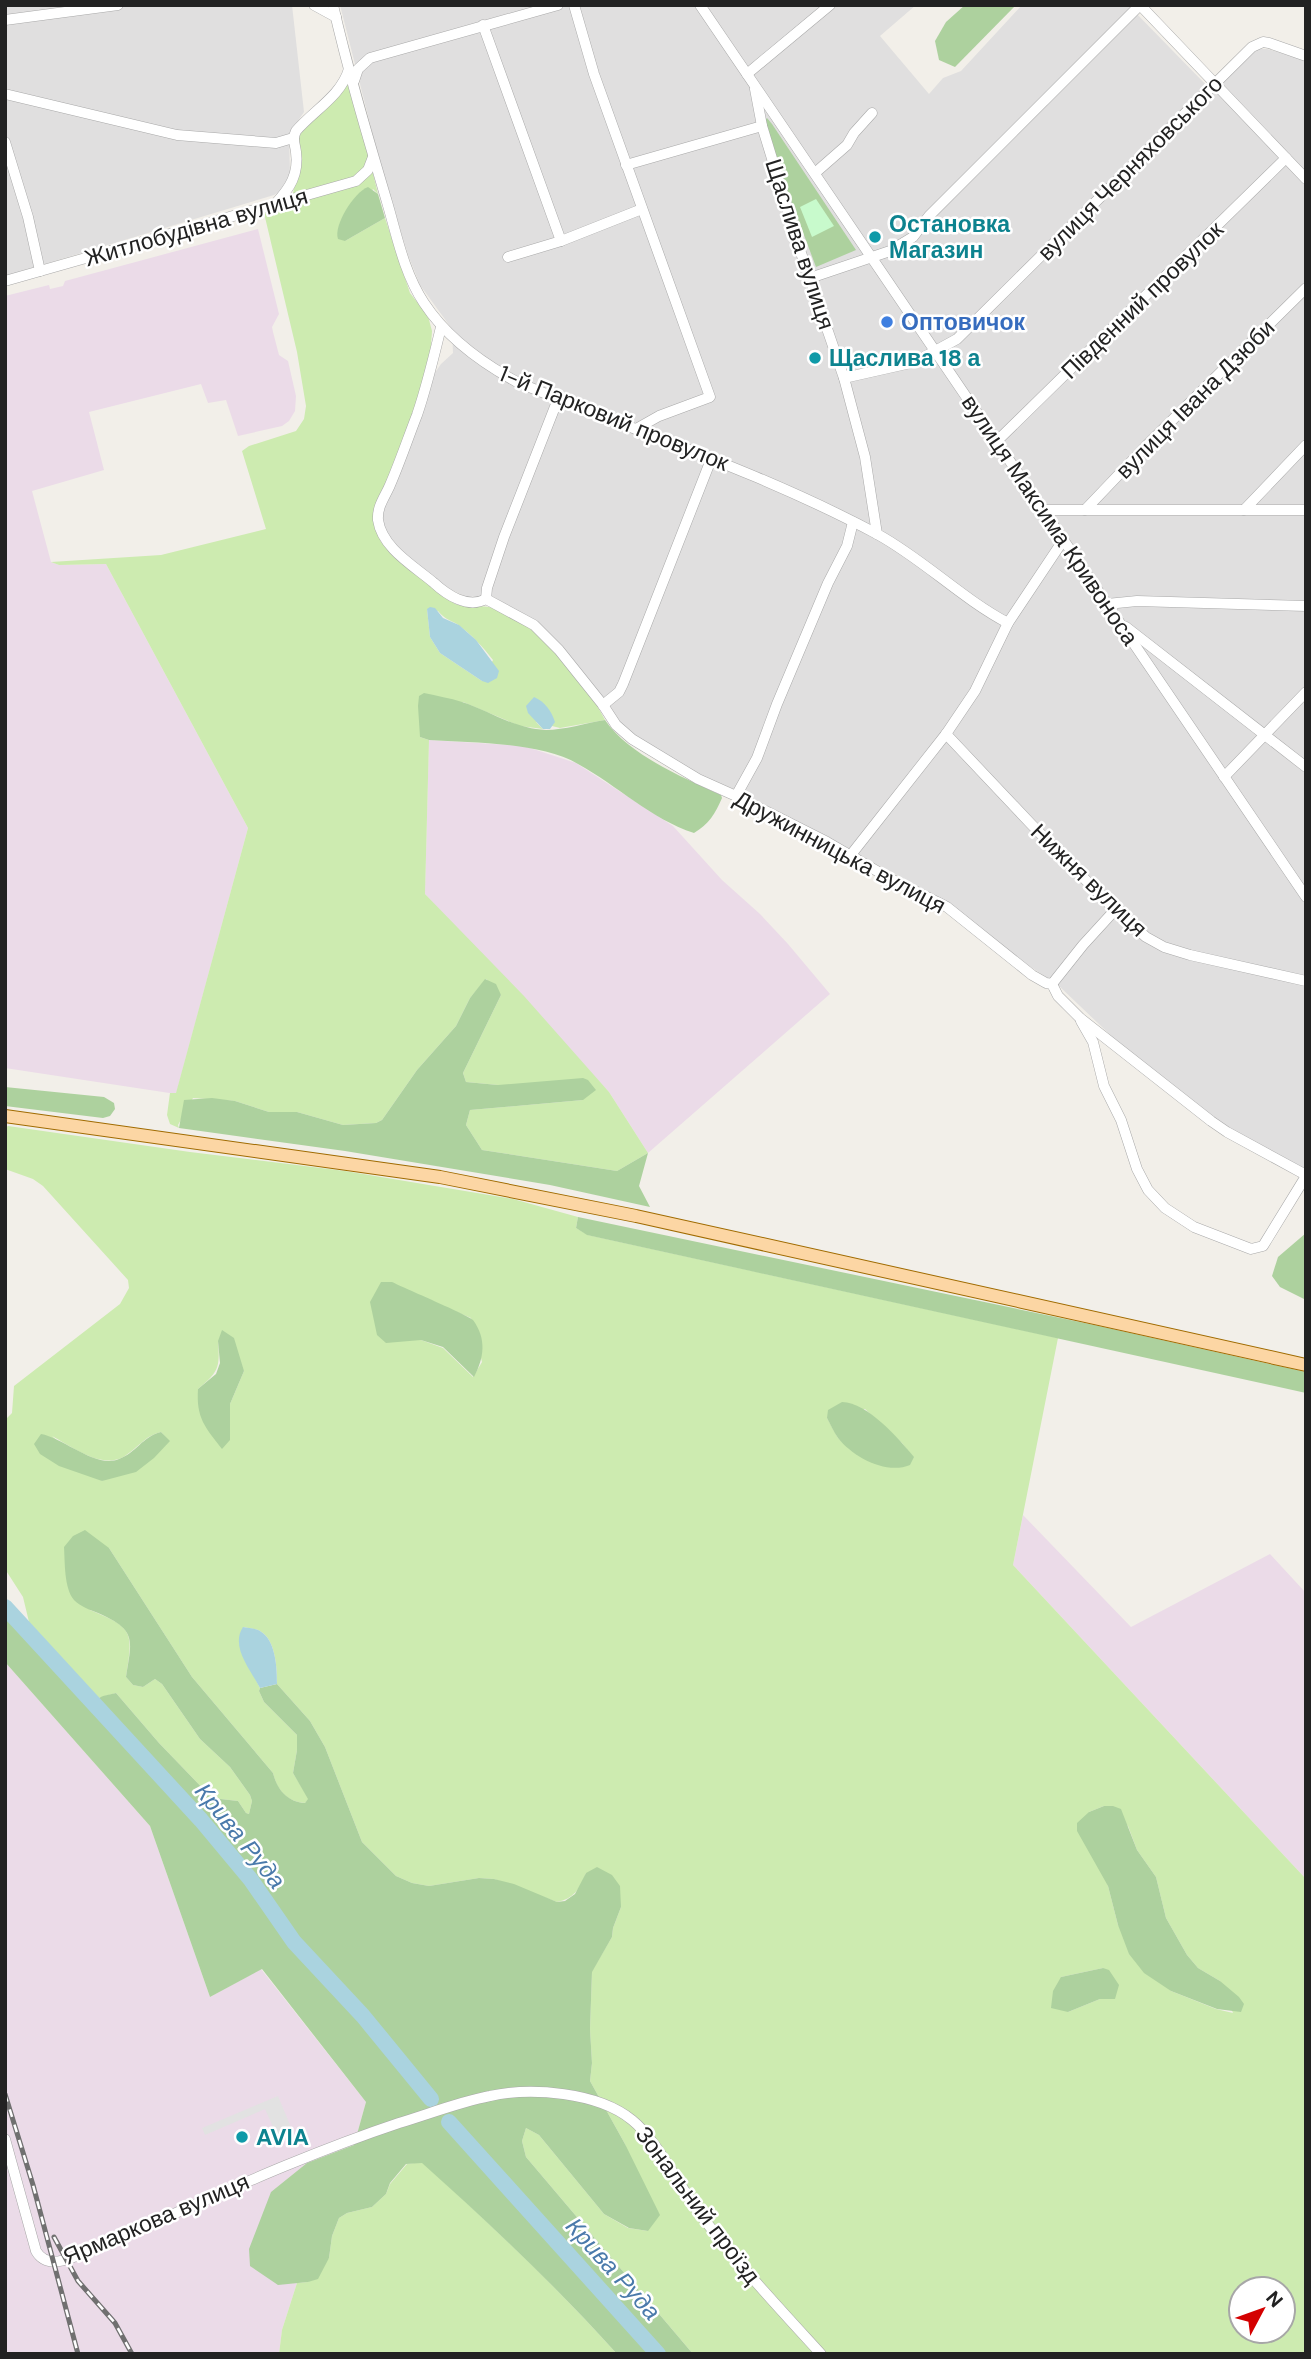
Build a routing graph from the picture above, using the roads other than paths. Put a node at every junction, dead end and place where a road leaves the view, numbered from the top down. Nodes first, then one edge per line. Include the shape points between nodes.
1 (118, 5) edge
2 (314, 5) edge
3 (333, 5) edge
4 (558, 5) edge
5 (574, 5) edge
6 (700, 5) edge
7 (830, 5) edge
8 (1140, 5) edge
9 (336, 17) junction
10 (5, 20) edge
11 (484, 25) junction
12 (1306, 56) edge
13 (350, 66) junction
14 (747, 74) junction
15 (354, 81) junction
16 (754, 85) junction
17 (1215, 85) junction
18 (5, 94) edge
19 (872, 113) dead end
20 (762, 126) junction
21 (293, 138) junction
22 (5, 142) edge
23 (373, 156) junction
24 (1286, 158) junction
25 (626, 165) junction
26 (9, 170) edge
27 (815, 173) junction
28 (1306, 179) edge
29 (276, 204) junction
30 (642, 209) junction
31 (561, 241) junction
32 (508, 257) dead end
33 (872, 258) junction
34 (40, 271) junction
35 (810, 278) junction
36 (5, 281) edge
37 (1306, 288) edge
38 (441, 327) junction
39 (936, 351) junction
40 (844, 378) junction
41 (558, 399) junction
42 (636, 429) junction
43 (997, 441) junction
44 (1306, 445) edge
45 (712, 457) junction
46 (1044, 510) junction
47 (1085, 510) junction
48 (1244, 510) junction
49 (1306, 510) edge
50 (853, 522) junction
51 (877, 534) junction
52 (1063, 539) junction
53 (486, 599) junction
54 (1107, 604) junction
55 (1306, 606) edge
56 (1118, 620) junction
57 (1008, 623) junction
58 (1306, 692) edge
59 (603, 705) junction
60 (946, 734) junction
61 (1265, 736) junction
62 (1306, 767) edge
63 (1224, 777) junction
64 (736, 796) junction
65 (850, 856) junction
66 (1306, 897) edge
67 (1115, 910) junction
68 (1306, 981) edge
69 (1052, 984) junction
70 (1080, 1018) junction
71 (5, 1116) edge
72 (1306, 1175) edge
73 (1306, 1365) edge
74 (5, 2139) edge
75 (349, 2140) joint
76 (821, 2354) edge

1 - 10 street
2 - 9 street
3 - 9 street, 1-й Парковий провулок
4 - 11 street
5 - 25 street
6 - 14 street, вулиця Максима Кривоноса
7 - 14 street
8 - 17 street
8 - 33 street via 913,237
9 - 13 street, 1-й Парковий провулок
11 - 15 street via 370,58 358,69
11 - 31 street
12 - 17 street, вулиця Черняховського via 1263,42 1252,47
13 - 15 street, 1-й Парковий провулок
13 - 21 street via 345,81
14 - 16 street, вулиця Максима Кривоноса
15 - 23 street, 1-й Парковий провулок
16 - 20 street, Щаслива вулиця
16 - 27 street, вулиця Максима Кривоноса
17 - 24 street
17 - 39 street, вулиця Черняховського via 957,339
18 - 21 street via 177,135 276,143
19 - 27 street via 847,145
20 - 25 street
20 - 35 street, Щаслива вулиця
21 - 29 street via 296,170
22 - 26 street
23 - 29 street, Житлобудівна вулиця via 368,170 356,181
23 - 38 street, 1-й Парковий провулок via 411,278
24 - 28 street
24 - 43 street, Південний провулок
25 - 30 street
26 - 34 street
27 - 33 street, вулиця Максима Кривоноса
29 - 34 street, Житлобудівна вулиця
30 - 31 street
30 - 42 street via 710,397
31 - 32 street
33 - 35 street
33 - 39 street, вулиця Максима Кривоноса
34 - 36 street, Житлобудівна вулиця
35 - 40 street, Щаслива вулиця
37 - 47 street, вулиця Івана Дзюби
38 - 41 street, 1-й Парковий провулок via 487,366
38 - 53 street, Дружинницька вулиця via 418,413 378,508 378,521 399,555 447,594 474,603
39 - 40 street, вулиця Черняховського via 915,362
39 - 43 street, вулиця Максима Кривоноса
40 - 51 street, Щаслива вулиця via 865,457
41 - 42 street, 1-й Парковий провулок
41 - 53 street via 504,537
42 - 45 street, 1-й Парковий провулок
43 - 46 street, вулиця Максима Кривоноса
44 - 48 street
45 - 50 street, 1-й Парковий провулок
45 - 59 street via 623,684
46 - 47 street
46 - 52 street, вулиця Максима Кривоноса
47 - 48 street
48 - 49 street
50 - 51 street, 1-й Парковий провулок
50 - 64 street via 757,758
51 - 57 street
52 - 54 street, вулиця Максима Кривоноса
52 - 57 street
53 - 59 street, Дружинницька вулиця via 534,625
54 - 55 street
54 - 56 street, вулиця Максима Кривоноса
56 - 61 street
56 - 63 street, вулиця Максима Кривоноса
57 - 60 street via 975,691
58 - 61 street
59 - 64 street, Дружинницька вулиця via 632,739
60 - 65 street
60 - 67 street, Нижня вулиця
61 - 62 street
61 - 63 street
63 - 66 street, вулиця Максима Кривоноса
64 - 65 street, Дружинницька вулиця
65 - 69 street, Дружинницька вулиця via 947,908 1032,975
67 - 68 street, Нижня вулиця via 1164,947
67 - 69 street
69 - 70 street, Дружинницька вулиця
70 - 72 street, Дружинницька вулиця via 1219,1126
70 - 72 street via 1093,1042 1104,1086 1137,1169 1165,1208 1194,1227 1257,1249
71 - 73 main road via 440,1177
74 - 75 street, Ярмаркова вулиця via 36,2251 51,2262 78,2255
75 - 76 street, Зональний проїзд via 491,2095 545,2093 608,2105 641,2127 734,2258

